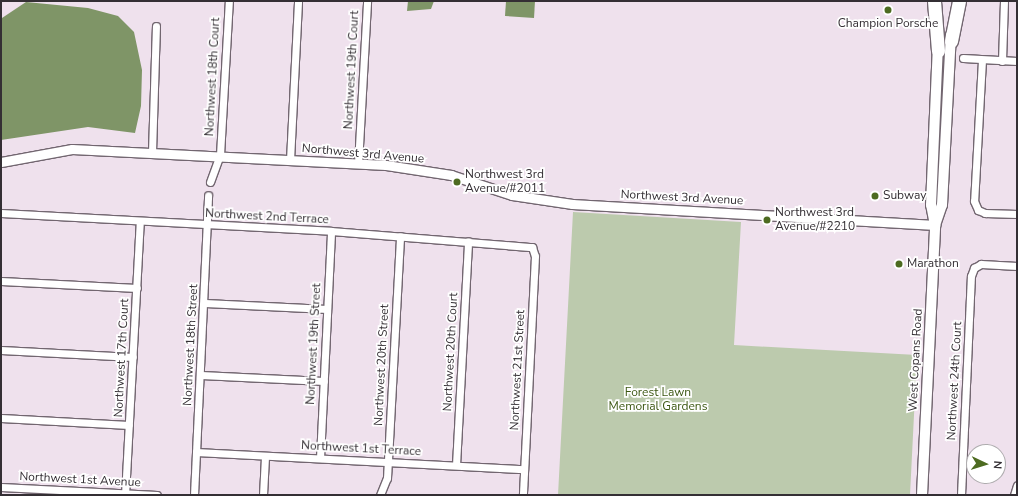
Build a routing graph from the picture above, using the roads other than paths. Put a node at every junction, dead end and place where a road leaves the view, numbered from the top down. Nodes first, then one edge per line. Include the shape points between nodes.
1 (229, 1) edge
2 (298, 1) edge
3 (367, 1) edge
4 (934, 1) edge
5 (940, 1) edge
6 (953, 1) edge
7 (959, 1) edge
8 (1004, 1) edge
9 (156, 26) dead end
10 (951, 40) junction
11 (938, 51) junction
12 (963, 58) dead end
13 (982, 60) junction
14 (1002, 61) junction
15 (1017, 61) edge
16 (152, 152) junction
17 (220, 155) junction
18 (290, 160) junction
19 (1, 162) edge
20 (358, 164) junction
21 (210, 182) dead end
22 (208, 195) dead end
23 (1, 213) edge
24 (1017, 214) edge
25 (140, 221) junction
26 (207, 224) junction
27 (936, 225) junction
28 (331, 231) junction
29 (400, 236) junction
30 (468, 241) junction
31 (532, 247) joint
32 (1017, 266) edge
33 (1, 281) edge
34 (137, 288) junction
35 (205, 303) junction
36 (327, 310) junction
37 (1, 350) edge
38 (133, 357) junction
39 (201, 376) junction
40 (324, 381) junction
41 (1, 418) edge
42 (129, 425) junction
43 (196, 452) junction
44 (265, 456) junction
45 (320, 458) junction
46 (388, 462) junction
47 (456, 465) junction
48 (524, 469) junction
49 (1017, 485) edge
50 (1, 487) edge
51 (125, 494) edge
52 (157, 495) edge
53 (194, 495) edge
54 (263, 495) edge
55 (380, 495) edge
56 (523, 495) edge
57 (922, 495) edge
58 (961, 495) edge
59 (1014, 495) edge

1 - 17 street, Northwest 18th Court
2 - 18 street
3 - 20 street, Northwest 19th Court
4 - 11 highway
5 - 11 main road, West Copans Road
6 - 10 main road, West Copans Road
7 - 10 highway
8 - 14 street
9 - 16 street
10 - 27 main road, West Copans Road via 942,205
11 - 27 main road, West Copans Road via 931,205
12 - 13 street
13 - 14 street
13 - 24 street via 974,201 978,210 986,213
14 - 15 street
16 - 17 street, Northwest 3rd Avenue
16 - 19 street, Northwest 3rd Avenue via 72,149
17 - 18 street, Northwest 3rd Avenue
17 - 21 street
18 - 20 street, Northwest 3rd Avenue
20 - 27 street, Northwest 3rd Avenue via 402,167 451,175 512,195 565,203
22 - 26 street, Northwest 18th Street
23 - 25 street, Northwest 2nd Terrace
25 - 26 street, Northwest 2nd Terrace
25 - 34 street, Northwest 17th Court
26 - 28 street, Northwest 2nd Terrace
26 - 35 street, Northwest 18th Street
27 - 57 main road, West Copans Road
28 - 29 street, Northwest 2nd Terrace
28 - 36 street, Northwest 19th Street
29 - 30 street, Northwest 2nd Terrace
29 - 46 street, Northwest 20th Street
30 - 31 street, Northwest 2nd Terrace
30 - 47 street, Northwest 20th Court
31 - 48 street, Northwest 21st Street via 535,256
32 - 58 street, Northwest 24th Court via 980,264 974,268 971,276
33 - 34 street
34 - 38 street, Northwest 17th Court
35 - 36 street
35 - 39 street, Northwest 18th Street
36 - 40 street, Northwest 19th Street
37 - 38 street
38 - 42 street, Northwest 17th Court
39 - 40 street
39 - 43 street, Northwest 18th Street
40 - 45 street, Northwest 19th Street
41 - 42 street
42 - 51 street, Northwest 17th Court
43 - 44 street, Northwest 1st Terrace
43 - 53 street, Northwest 18th Street
44 - 45 street, Northwest 1st Terrace
44 - 54 street
45 - 46 street, Northwest 1st Terrace
46 - 47 street, Northwest 1st Terrace
46 - 55 street, Northwest 20th Street via 387,478
47 - 48 street, Northwest 1st Terrace
48 - 56 street, Northwest 21st Street
49 - 59 street
50 - 51 street, Northwest 1st Avenue
51 - 52 street, Northwest 1st Avenue

